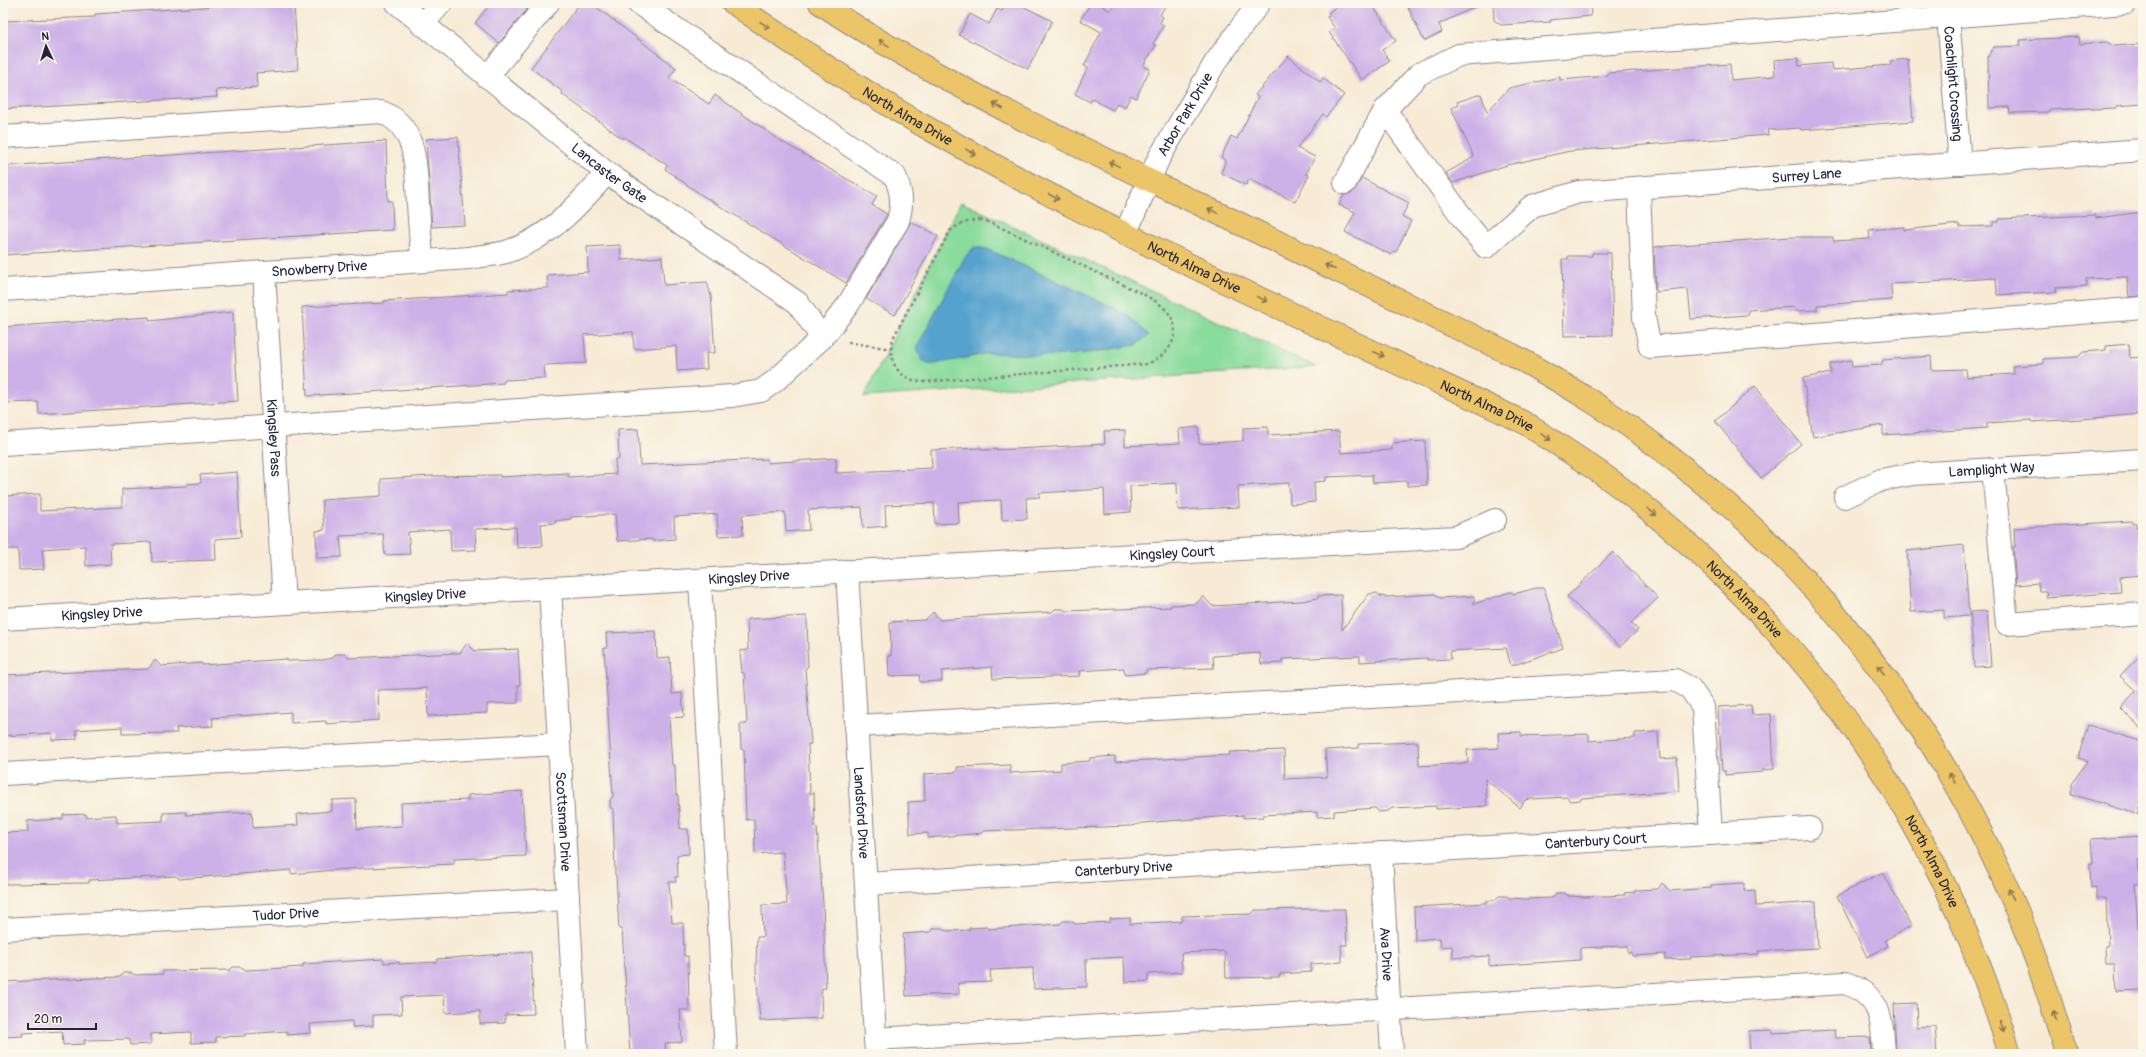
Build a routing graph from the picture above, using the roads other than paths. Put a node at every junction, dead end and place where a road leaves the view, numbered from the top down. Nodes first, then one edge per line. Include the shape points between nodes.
1 (397, 3) edge
2 (442, 3) edge
3 (548, 3) edge
4 (638, 3) edge
5 (733, 3) edge
6 (820, 3) edge
7 (1259, 3) edge
8 (2126, 3) edge
9 (1947, 10) edge
10 (422, 25) junction
11 (487, 77) junction
12 (1385, 110) junction
13 (3, 137) edge
14 (2143, 150) edge
15 (1960, 164) junction
16 (607, 173) junction
17 (1149, 181) junction
18 (1345, 183) dead end
19 (1640, 188) junction
20 (1126, 234) junction
21 (422, 261) junction
22 (264, 272) junction
23 (3, 290) edge
24 (2143, 308) edge
25 (822, 338) junction
26 (273, 427) junction
27 (3, 444) edge
28 (2143, 460) edge
29 (1993, 469) junction
30 (1845, 497) dead end
31 (1495, 520) dead end
32 (847, 571) junction
33 (700, 580) junction
34 (550, 588) junction
35 (284, 604) junction
36 (2143, 614) edge
37 (3, 619) edge
38 (856, 726) junction
39 (559, 744) junction
40 (3, 774) edge
41 (1810, 828) dead end
42 (1711, 834) junction
43 (1381, 854) junction
44 (866, 884) junction
45 (568, 899) junction
46 (3, 930) edge
47 (1390, 1010) junction
48 (876, 1047) edge
49 (577, 1054) edge
50 (726, 1054) edge
51 (1392, 1054) edge
52 (1884, 1054) edge
53 (2010, 1054) edge
54 (2066, 1054) edge

1 - 10 street, Lancaster Gate
2 - 10 street
3 - 11 street
4 - 25 street via 895,176 901,191 902,206 898,221 848,306
5 -> 20 main road, North Alma Drive via 868,93 937,134
17 -> 6 main road via 957,85
7 - 17 street, Arbor Park Drive via 1216,63 1159,158
8 - 9 street
9 - 12 street via 1459,55 1419,74
9 - 15 street, Coachlight Crossing
10 - 11 street, Lancaster Gate
11 - 16 street, Lancaster Gate
12 - 18 street
12 - 19 street, Surrey Lane via 1486,247 1532,206 1579,192
13 - 21 street via 382,112 392,116 402,126 411,143 415,163
14 - 15 street, Surrey Lane
15 - 19 street, Surrey Lane
16 - 21 street, Snowberry Drive via 575,208 545,234 527,244 504,252 469,258
16 - 25 street, Lancaster Gate via 798,303
17 - 20 street, Arbor Park Drive
54 -> 17 main road via 2037,959 2016,904 1981,831 1934,748 1902,699 1858,641 1806,580 1749,523 1660,448 1564,383 1513,355
19 - 24 street via 1644,317 1650,346
20 -> 53 main road, North Alma Drive via 1523,422 1624,490 1716,568 1759,611 1837,704 1904,805 1962,919 1993,999
21 - 22 street, Snowberry Drive
22 - 23 street, Snowberry Drive
22 - 26 street, Kingsley Pass
25 - 26 street via 761,391 732,396
26 - 27 street
26 - 35 street, Kingsley Pass
28 - 29 street, Lamplight Way
29 - 30 street, Lamplight Way via 1913,474 1888,479
29 - 36 street via 2007,624
31 - 32 street, Kingsley Court via 1456,537
32 - 33 street, Kingsley Drive
32 - 38 street, Landsford Drive
33 - 34 street, Kingsley Drive
33 - 50 street
34 - 35 street, Kingsley Drive
34 - 39 street, Scottsman Drive
35 - 37 street, Kingsley Drive
38 - 42 street via 1676,680 1690,688 1703,707
38 - 44 street, Landsford Drive
39 - 40 street
39 - 45 street, Scottsman Drive
41 - 42 street, Canterbury Court
42 - 43 street, Canterbury Court
43 - 44 street, Canterbury Drive
43 - 47 street, Ava Drive
44 - 48 street, Landsford Drive
45 - 46 street, Tudor Drive
45 - 49 street, Scottsman Drive
47 - 48 street
47 - 51 street, Ava Drive
47 - 52 street via 1846,983 1860,988 1874,1002 1882,1021

